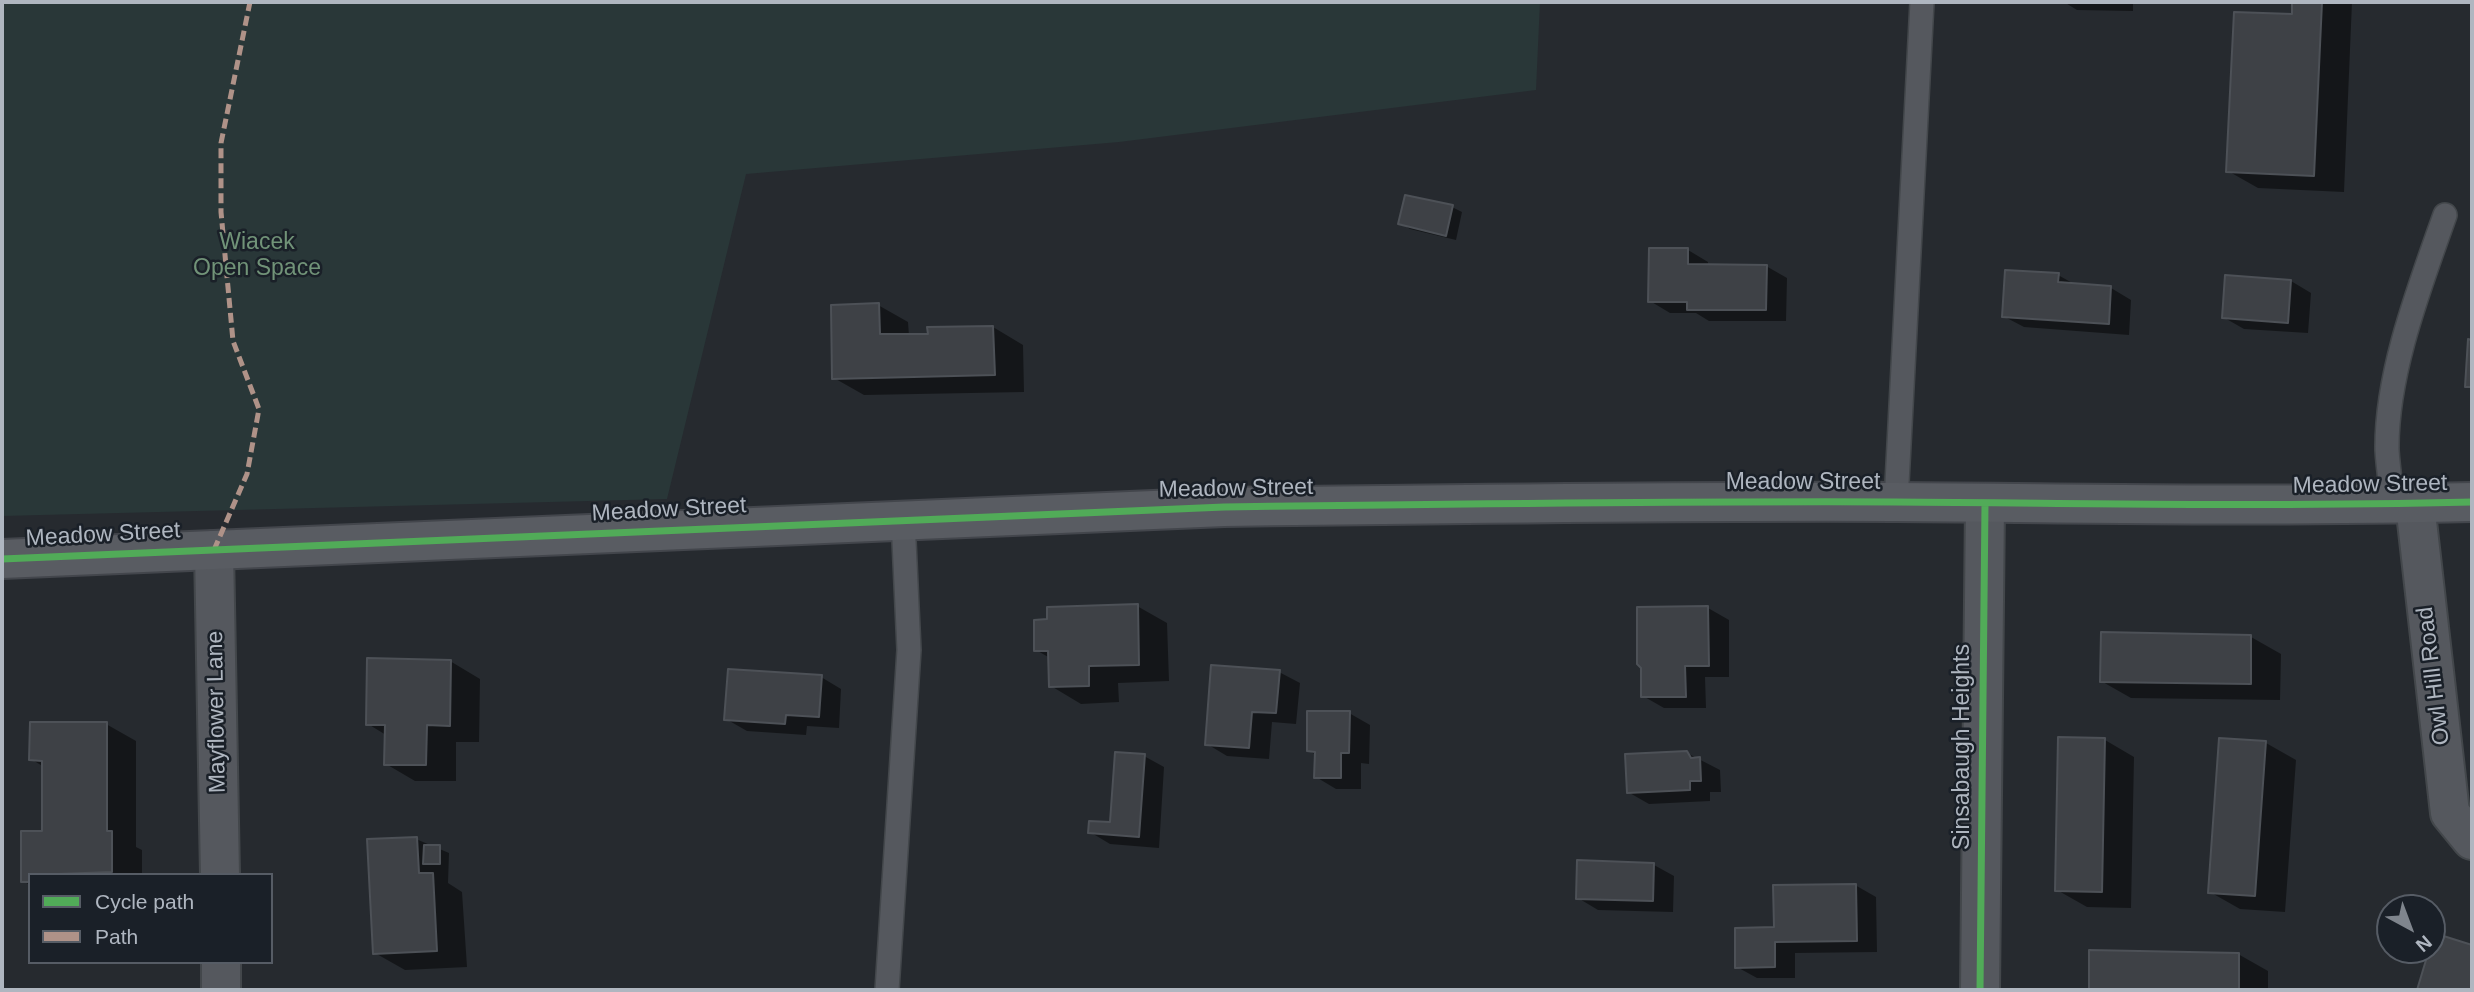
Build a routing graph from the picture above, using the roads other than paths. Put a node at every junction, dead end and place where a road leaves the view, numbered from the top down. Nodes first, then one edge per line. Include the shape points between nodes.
1 (1922, 2) edge
2 (2445, 215) dead end
3 (1896, 502) junction
4 (2472, 502) edge
5 (1985, 504) junction
6 (2404, 504) junction
7 (903, 519) junction
8 (214, 550) junction
9 (2, 559) edge
10 (2472, 840) edge
11 (220, 873) edge
12 (221, 964) edge
13 (221, 990) edge
14 (887, 990) edge
15 (1980, 990) edge

1 - 3 lane
2 - 6 lane via 2397,369 2387,448
3 - 5 street, Meadow Street
3 - 7 street, Meadow Street via 1424,504
4 - 6 street, Meadow Street
5 - 6 street, Meadow Street
5 - 15 street, Sinsabaugh Heights
6 - 10 street, Owl Hill Road via 2450,813
7 - 8 street, Meadow Street
7 - 14 lane via 909,650
8 - 9 street, Meadow Street
8 - 11 street, Mayflower Lane
12 - 13 street

